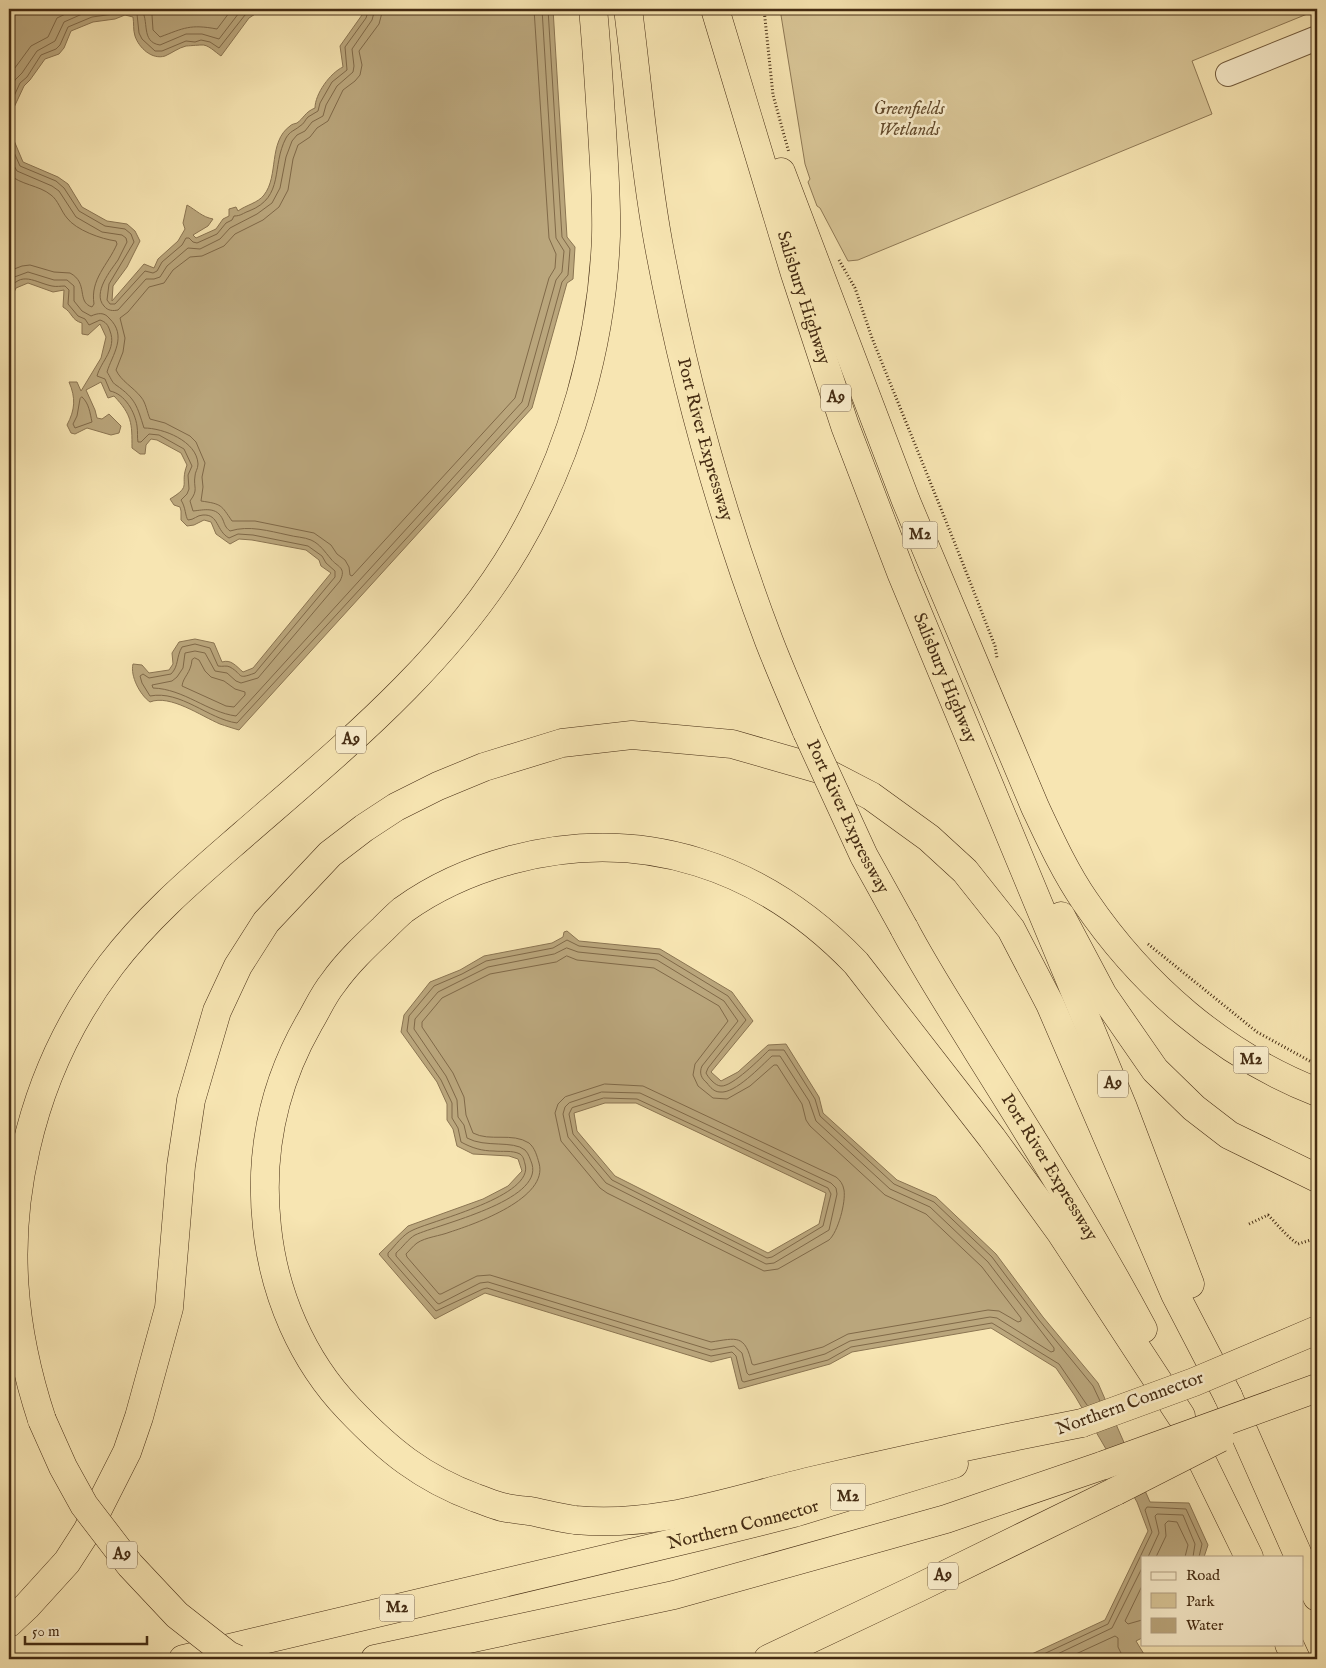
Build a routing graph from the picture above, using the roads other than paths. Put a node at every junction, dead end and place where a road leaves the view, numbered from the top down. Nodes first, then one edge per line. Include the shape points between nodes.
1 (594, 9) edge
2 (628, 9) edge
3 (715, 9) edge
4 (730, 9) edge
5 (1317, 38) edge
6 (1228, 74) dead end
7 (986, 776) junction
8 (1317, 1092) edge
9 (1317, 1178) edge
10 (1317, 1330) edge
11 (1317, 1388) edge
12 (1228, 1396) junction
13 (1181, 1416) junction
14 (1082, 1423) junction
15 (1249, 1556) edge
16 (1299, 1556) edge
17 (1304, 1569) edge
18 (1317, 1598) edge
19 (9, 1623) edge
20 (1291, 1646) edge
21 (183, 1659) edge
22 (237, 1659) edge
23 (375, 1659) edge
24 (768, 1659) edge
25 (1296, 1659) edge

1 - 22 highway, A9, bridge via 605,171 606,234 600,300 580,395 563,448 535,511 480,602 435,657 377,717 198,874 144,926 111,964 79,1012 53,1064 31,1127 22,1167 13,1250 15,1291 24,1358 42,1420 84,1505 130,1565 177,1615
2 - 13 highway, Port River Expressway, bridge via 648,177 679,340 715,482 770,642 864,856 904,928 1099,1249 1153,1349
3 - 7 highway, Salisbury Highway / A9 via 792,265 845,426
4 - 8 highway, M2 via 780,170 823,286 906,501 1051,843 1085,900 1144,975 1190,1018 1250,1060
5 - 6 street
7 - 9 highway via 1103,995 1155,1070 1194,1108 1229,1135
7 - 12 highway, A9 via 1122,1105 1207,1329
10 - 14 highway, Northern Connector / M2, bridge via 1194,1382
11 - 23 highway, bridge via 946,1518 674,1595
11 - 24 highway, A9, bridge via 1116,1491
12 - 16 highway, A9
12 - 19 highway via 1175,1294 1050,1004 1011,930 965,871 929,838 871,796 818,769 732,744 632,735 562,744 484,767 438,786 364,828 330,854 272,916 238,966 217,1011 191,1100 181,1166 169,1308 139,1418 127,1452 87,1531 67,1562
13 - 14 highway via 1061,1233 856,963 803,915 765,890 723,870 681,856 635,848 584,847 536,853 487,866 439,888 402,911 362,948 330,986 295,1047 275,1102 265,1158 264,1208 270,1255 283,1303 306,1352 336,1396 376,1438 412,1466 448,1487 499,1506 569,1519 607,1522 650,1518 728,1504 905,1459
13 - 15 highway, Port River Expressway
14 - 21 highway, Northern Connector / M2 via 794,1513
17 - 18 highway
20 - 25 highway

